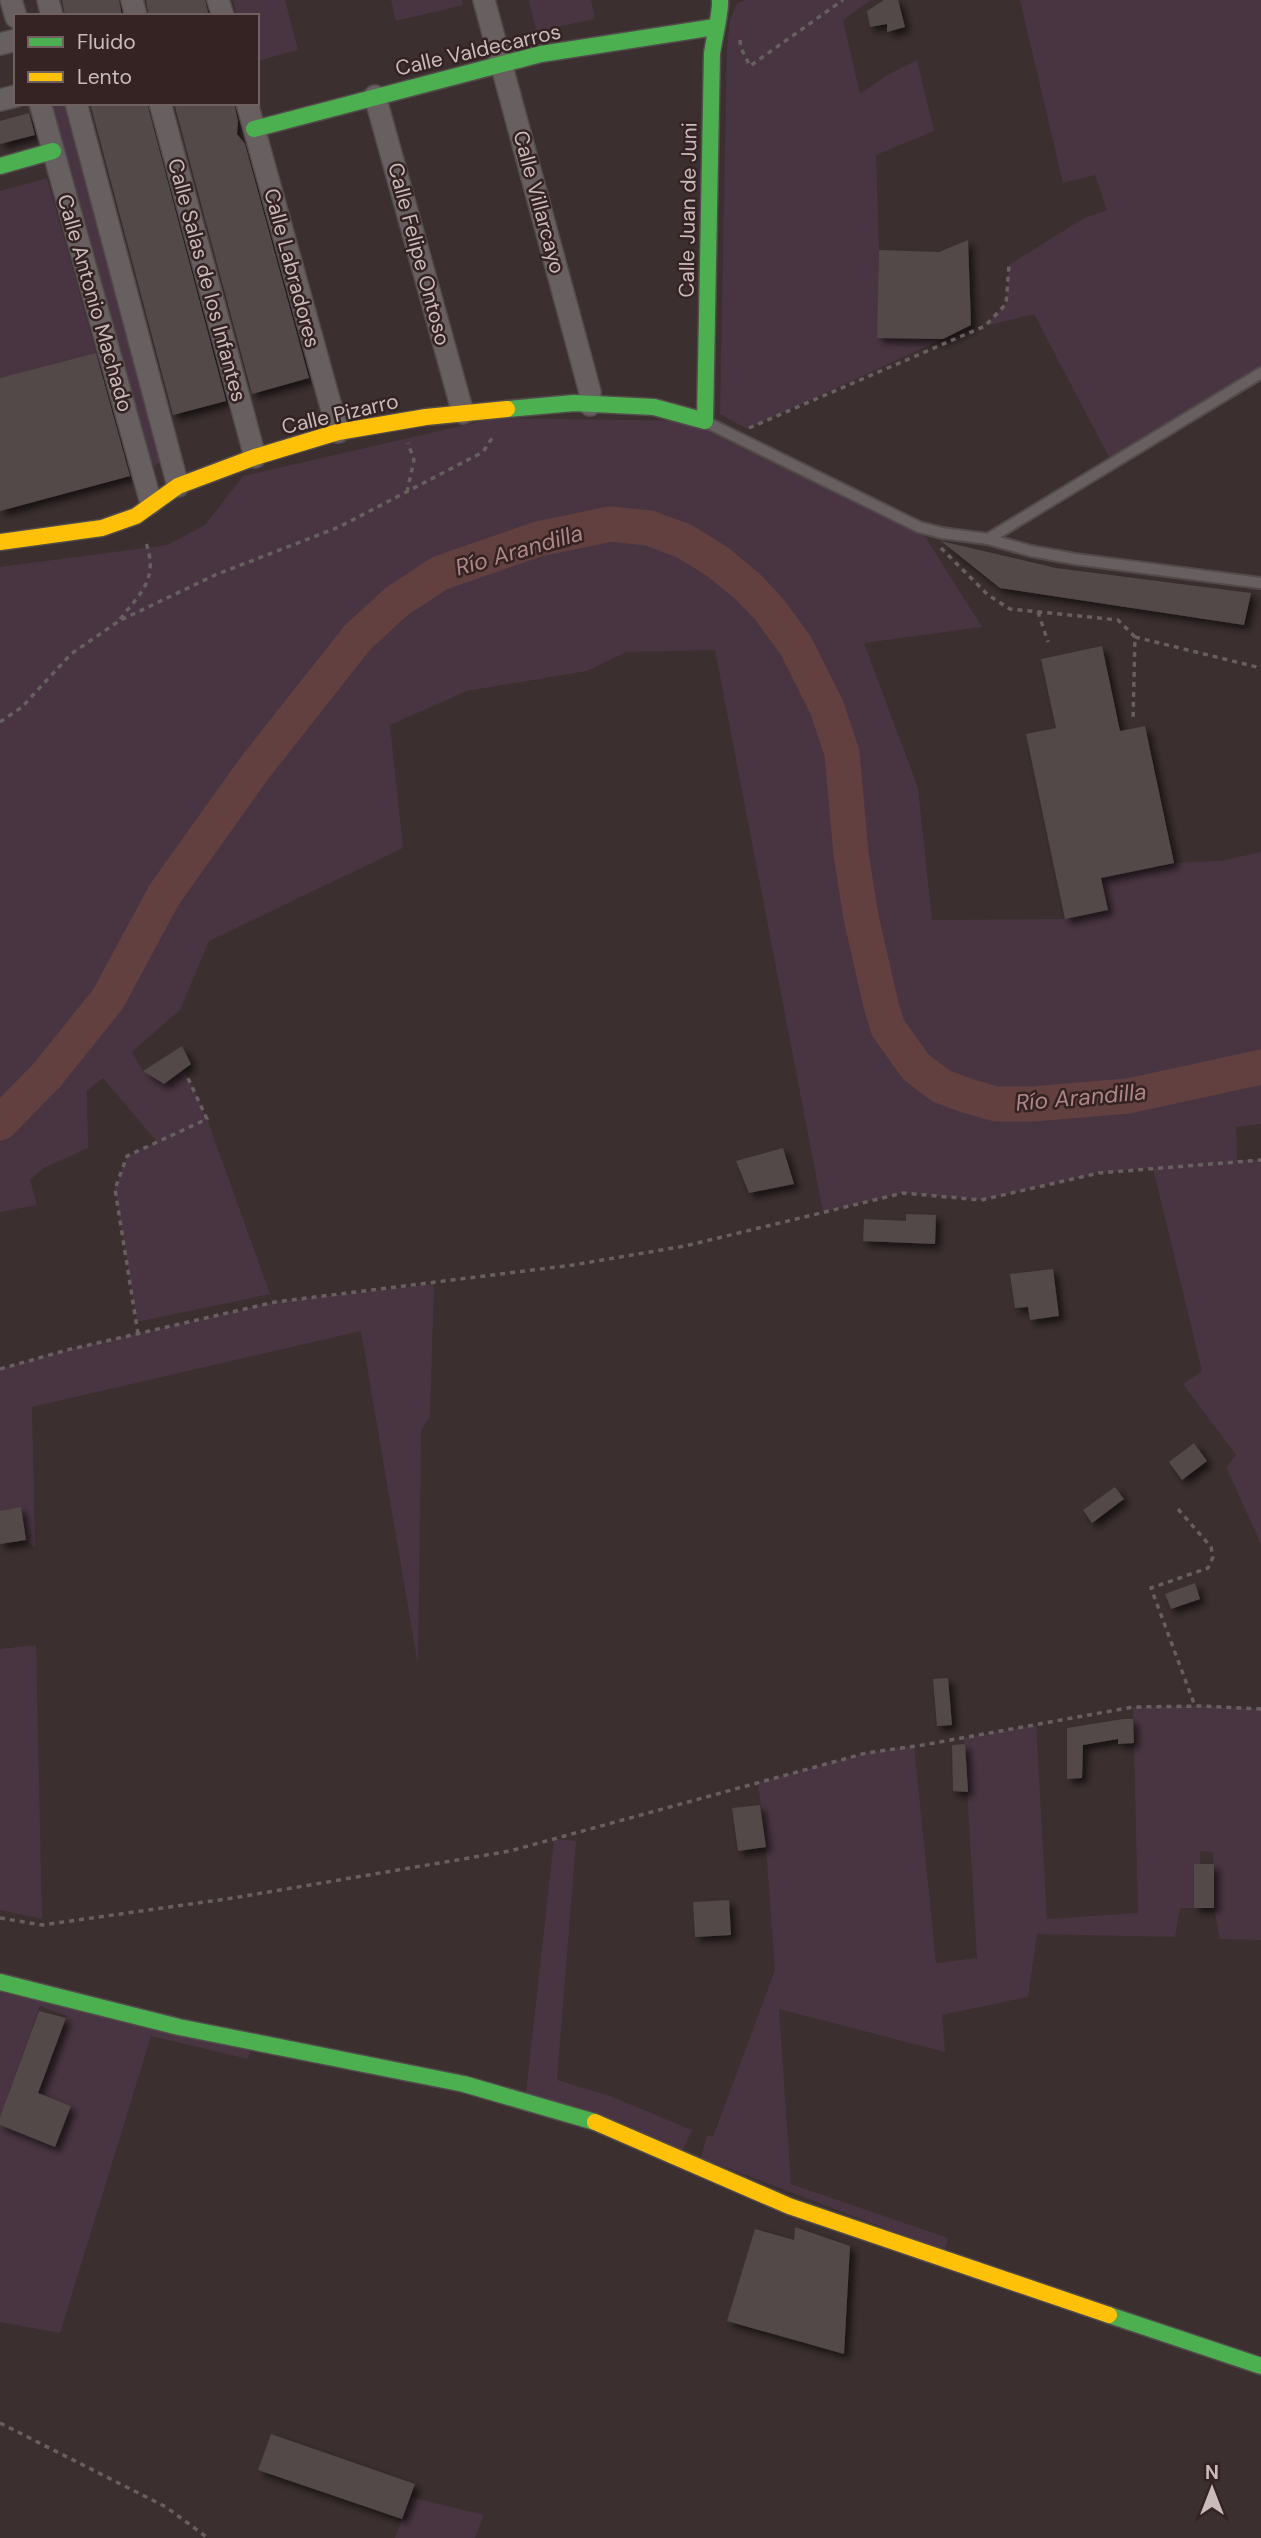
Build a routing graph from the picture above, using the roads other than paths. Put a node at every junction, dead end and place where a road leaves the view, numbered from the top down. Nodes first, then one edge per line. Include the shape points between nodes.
1 (484, 0) edge
2 (720, 0) edge
3 (715, 27) junction
4 (501, 63) junction
5 (375, 96) junction
6 (41, 105) edge
7 (77, 105) edge
8 (161, 105) edge
9 (248, 105) edge
10 (254, 129) junction
11 (53, 151) junction
12 (0, 166) edge
13 (1261, 373) edge
14 (590, 405) junction
15 (463, 413) junction
16 (705, 421) junction
17 (338, 432) junction
18 (255, 457) junction
19 (178, 486) junction
20 (143, 510) junction
21 (988, 539) junction
22 (0, 542) edge
23 (1261, 583) edge
24 (0, 1982) edge
25 (1261, 2366) edge

1 - 4 street, Calle Villarcayo
2 - 3 street, Calle Juan de Juni
3 - 4 street, Calle Valdecarros
3 - 16 street, Calle Juan de Juni
4 - 5 street, Calle Valdecarros
4 - 14 street, Calle Villarcayo
5 - 10 street, Calle Valdecarros
5 - 15 street, Calle Felipe Ontoso
6 - 11 street, Calle Antonio Machado
7 - 19 street, Calle Antonio Machado
8 - 18 street, Calle Salas de los Infantes
9 - 10 street, Calle Labradores
10 - 17 street, Calle Labradores
11 - 12 street
11 - 20 street, Calle Antonio Machado
13 - 21 lane
14 - 15 street, Calle Pizarro
14 - 16 street, Calle Pizarro via 654,407
15 - 17 street, Calle Pizarro
16 - 21 lane via 919,527
17 - 18 street, Calle Pizarro
18 - 19 street, Calle Pizarro
19 - 20 street, Calle Pizarro
20 - 22 street, Calle Pizarro via 102,528
21 - 23 lane via 1075,559
24 - 25 street via 179,2027 464,2084 592,2121 789,2207

